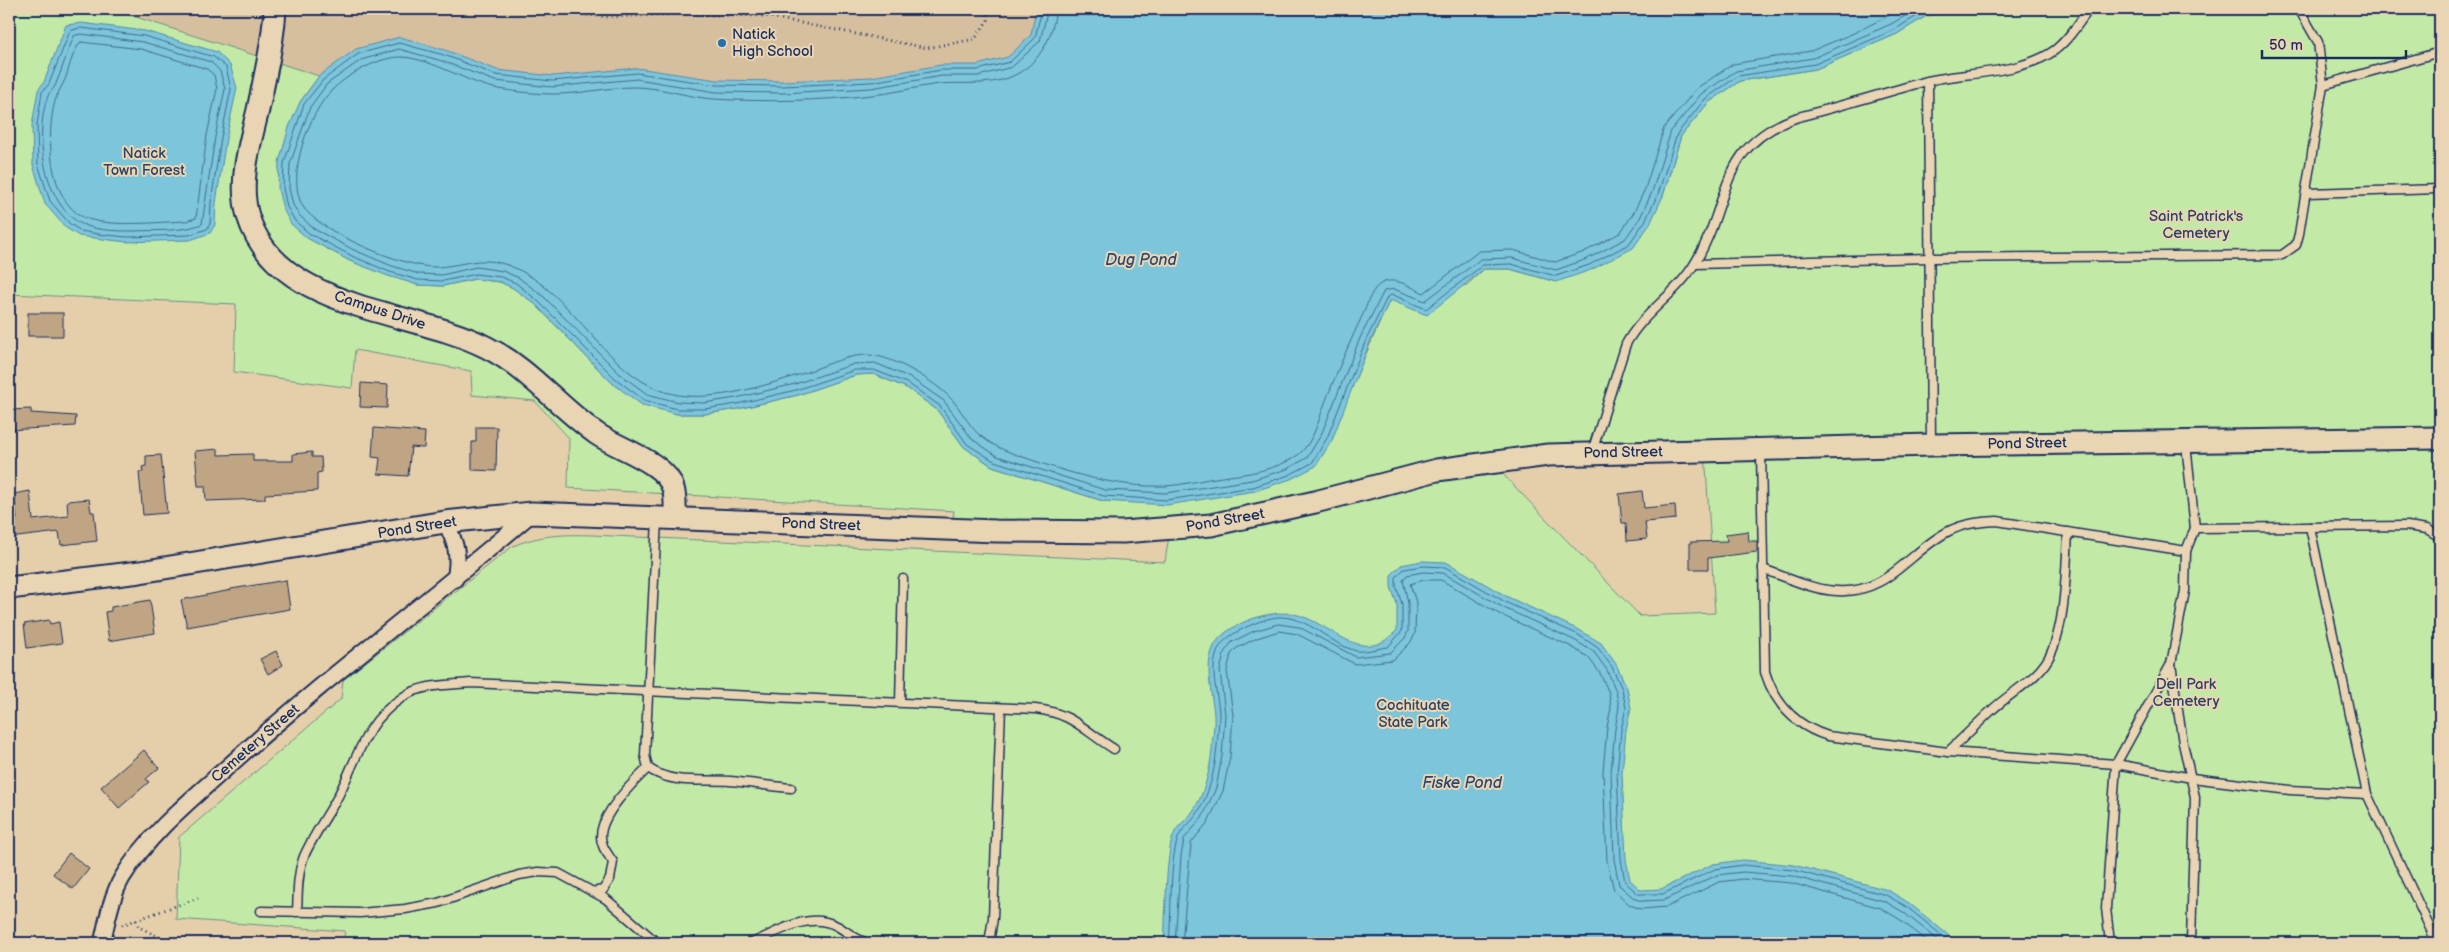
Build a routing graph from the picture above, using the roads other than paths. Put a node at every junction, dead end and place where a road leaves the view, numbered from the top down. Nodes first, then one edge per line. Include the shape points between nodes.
1 (275, 9) edge
2 (2089, 9) edge
3 (2299, 9) edge
4 (2440, 52) edge
5 (1928, 81) junction
6 (2323, 85) junction
7 (2440, 189) edge
8 (2307, 193) junction
9 (1930, 258) junction
10 (1695, 264) junction
11 (2440, 438) edge
12 (2186, 441) junction
13 (1931, 444) junction
14 (1761, 450) junction
15 (1592, 452) junction
16 (532, 513) junction
17 (666, 518) junction
18 (445, 522) junction
19 (2310, 526) junction
20 (2195, 528) junction
21 (2068, 532) junction
22 (2440, 537) edge
23 (2186, 551) junction
24 (1763, 569) junction
25 (455, 579) junction
26 (904, 579) dead end
27 (9, 588) edge
28 (2171, 664) junction
29 (648, 692) junction
30 (900, 702) junction
31 (1001, 708) junction
32 (1114, 749) dead end
33 (1948, 752) junction
34 (2116, 764) junction
35 (648, 768) junction
36 (2192, 778) junction
37 (791, 788) dead end
38 (2367, 794) junction
39 (592, 892) junction
40 (261, 911) dead end
41 (297, 912) junction
42 (104, 937) edge
43 (662, 943) edge
44 (752, 943) edge
45 (868, 943) edge
46 (989, 943) edge
47 (2110, 943) edge
48 (2192, 943) edge
49 (2437, 943) edge

1 - 17 street, Campus Drive via 270,52 246,168 247,214 254,232 267,250 304,282 328,294 466,338 508,360 590,429 656,465 673,488
2 - 5 lane via 2055,50 2042,56 2016,66
3 - 6 lane via 2318,42
4 - 6 lane
5 - 9 lane
5 - 10 lane via 1798,117 1780,123 1762,135 1731,170 1710,234
6 - 8 lane
7 - 8 lane
8 - 9 lane via 2296,245 2282,255
9 - 10 lane
9 - 13 lane
10 - 15 lane via 1630,337
11 - 12 street, Pond Street
12 - 13 street, Pond Street
12 - 20 lane
13 - 14 street, Pond Street
14 - 15 street, Pond Street
14 - 24 lane
15 - 17 street, Pond Street via 1437,470 1211,525 1133,532
16 - 17 street, Pond Street
16 - 18 street, Pond Street
16 - 25 street, Cemetery Street
17 - 29 lane
18 - 25 street via 458,554
18 - 27 street, Pond Street via 140,572
19 - 20 lane
19 - 22 lane via 2407,526 2427,529
19 - 38 lane
20 - 23 lane
21 - 23 lane
21 - 24 lane via 1997,521 1971,523 1948,532 1882,582 1837,592
21 - 33 lane via 2064,593 2056,639 2048,659 2037,673
23 - 28 lane via 2185,591
24 - 33 lane via 1765,672 1771,690 1796,721 1828,736
25 - 42 street, Cemetery Street via 283,716 180,810 143,848 121,879
26 - 30 lane
28 - 34 lane
28 - 36 lane
29 - 30 lane
29 - 35 lane via 645,755
29 - 41 lane via 470,683 434,685 404,696 383,714 361,743 339,795 303,857
30 - 31 lane
31 - 32 lane via 1056,711 1078,722 1095,738
31 - 46 lane via 993,918
33 - 34 lane
34 - 36 lane
34 - 47 lane via 2106,908
35 - 37 lane via 658,775 677,780 729,781
35 - 39 lane via 621,794 606,823 601,836 612,862 610,879 603,890
36 - 38 lane via 2290,790
36 - 48 lane via 2195,797
38 - 49 lane
39 - 41 lane via 558,874 538,872 519,875 438,903 360,913
39 - 43 lane via 623,911 655,941
40 - 41 lane
44 - 45 lane via 800,922 815,919 838,926 854,938

